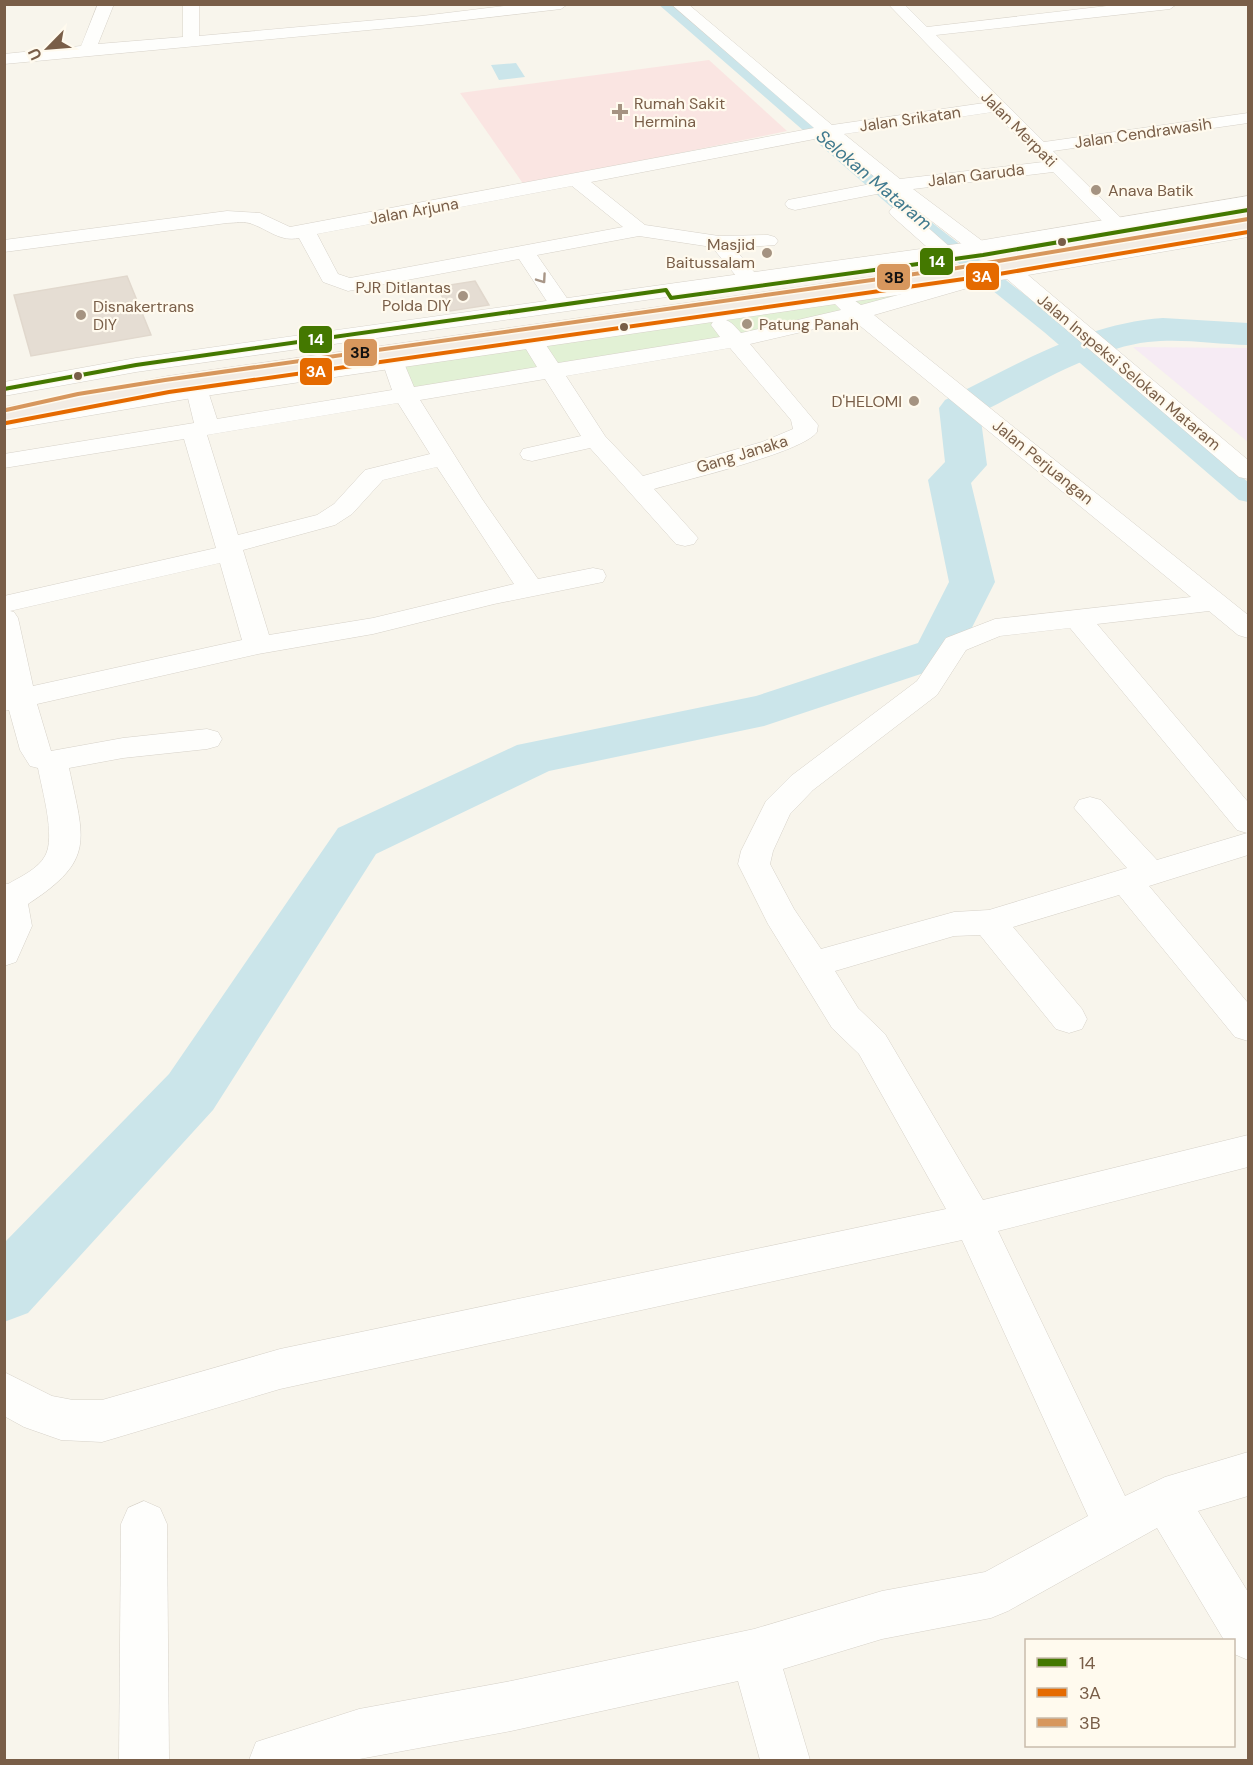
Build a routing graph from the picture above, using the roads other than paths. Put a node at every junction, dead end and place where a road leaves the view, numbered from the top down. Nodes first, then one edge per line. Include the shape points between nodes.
1 (106, 4) edge
2 (190, 4) edge
3 (561, 4) edge
4 (895, 4) edge
5 (1170, 4) edge
6 (670, 8) edge
7 (478, 10) edge
8 (924, 32) junction
9 (191, 40) junction
10 (88, 50) junction
11 (4, 59) edge
12 (996, 106) junction
13 (1248, 118) edge
14 (818, 133) junction
15 (1038, 147) junction
16 (1056, 166) junction
17 (577, 180) junction
18 (884, 187) junction
19 (1248, 202) edge
20 (795, 204) dead end
21 (1247, 223) edge
22 (639, 230) junction
23 (304, 231) junction
24 (1120, 233) junction
25 (768, 241) dead end
26 (719, 242) junction
27 (4, 246) edge
28 (525, 253) junction
29 (976, 262) junction
30 (749, 279) junction
31 (669, 294) junction
32 (836, 297) junction
33 (560, 304) junction
34 (857, 313) junction
35 (713, 315) junction
36 (532, 341) junction
37 (735, 341) junction
38 (393, 361) junction
39 (296, 370) junction
40 (551, 371) junction
41 (4, 389) edge
42 (198, 390) junction
43 (405, 395) junction
44 (4, 401) edge
45 (4, 414) edge
46 (4, 423) edge
47 (200, 429) junction
48 (596, 440) junction
49 (532, 454) dead end
50 (446, 459) junction
51 (4, 461) edge
52 (1248, 472) edge
53 (636, 486) junction
54 (685, 538) dead end
55 (229, 550) junction
56 (593, 576) dead end
57 (531, 588) junction
58 (1216, 602) junction
59 (4, 604) edge
60 (4, 618) edge
61 (1077, 618) junction
62 (1248, 629) edge
63 (258, 645) junction
64 (13, 700) edge
65 (207, 739) dead end
66 (52, 761) junction
67 (1090, 808) dead end
68 (1248, 822) edge
69 (1248, 844) edge
70 (1138, 877) junction
71 (7, 897) edge
72 (989, 922) junction
73 (4, 952) edge
74 (813, 964) junction
75 (1069, 1019) dead end
76 (1248, 1027) edge
77 (1248, 1152) edge
78 (973, 1220) junction
79 (4, 1392) edge
80 (1248, 1474) edge
81 (1164, 1499) junction
82 (144, 1524) dead end
83 (1115, 1524) junction
84 (1248, 1636) edge
85 (754, 1653) junction
86 (144, 1761) edge
87 (274, 1761) edge
88 (785, 1761) edge

1 - 10 street
2 - 9 street
3 - 7 street
4 - 8 street, Jalan Merpati
5 - 8 street
6 - 14 street, Jalan Inspeksi Selokan Mataram via 737,57
7 - 9 street
8 - 12 street, Jalan Merpati
9 - 10 street
10 - 11 street
12 - 14 street, Jalan Srikatan
12 - 15 street, Jalan Merpati
13 - 15 street, Jalan Cendrawasih
14 - 17 street, Jalan Arjuna
14 - 18 street, Jalan Inspeksi Selokan Mataram
15 - 16 street, Jalan Merpati
16 - 18 street, Jalan Garuda
16 - 24 street, Jalan Merpati
17 - 22 street
17 - 23 street, Jalan Arjuna
18 - 20 street, Jalan Garuda
18 - 29 street, Jalan Inspeksi Selokan Mataram
18 - 29 street, Jalan Inspeksi Selokan Mataram
19 - 24 street
21 - 24 highway
21 - 29 street
22 - 26 street
22 - 28 street
23 - 27 street, Jalan Arjuna via 288,234 253,217 226,217
23 - 28 street via 330,278 348,285
24 - 29 street
24 - 29 highway via 1079,245
25 - 26 street
26 - 30 street
28 -> 33 street
29 - 30 street
29 - 31 highway
29 - 32 street
29 - 34 street via 964,283
29 - 39 highway
29 - 52 street, Jalan Inspeksi Selokan Mataram
30 - 31 street
31 - 33 street
31 - 44 highway via 76,385
32 - 34 street, Jalan Perjuangan
32 - 35 street
33 - 41 street via 136,365
34 - 37 street
34 - 58 street, Jalan Perjuangan
35 - 36 street
35 - 37 street, Gang Janaka
36 - 38 street
36 - 40 street
37 - 40 street
37 - 53 street, Gang Janaka via 801,417 805,432 771,447
38 - 39 street
38 - 43 street
39 - 42 street
39 - 45 highway via 168,383
40 - 43 street
40 - 48 street
42 - 46 street
42 - 47 street
43 - 47 street
43 - 50 street
47 - 51 street
47 - 55 street
48 - 49 street
48 - 53 street
50 - 55 street via 374,475 343,509 326,520
50 - 57 street
53 - 54 street
55 - 59 street
55 - 63 street
56 - 57 street
57 - 63 street via 373,626
58 - 61 street
58 - 62 street, Jalan Perjuangan
60 - 64 street
61 - 68 street
61 - 74 street via 995,628 956,644 927,688 802,783 777,809 754,864 780,915
63 - 64 street
64 - 66 street via 38,756
65 - 66 street
66 - 71 street via 64,829 62,858 42,877
67 - 70 street
69 - 70 street
70 - 72 street
70 - 76 street
71 - 73 street via 15,926
72 - 74 street via 954,924
72 - 75 street
74 - 78 street via 845,1018 872,1044
77 - 78 street
78 - 79 street via 280,1369 102,1421 74,1423 38,1413
78 - 83 street
80 - 81 street
81 - 83 street
81 - 84 street
82 - 86 street
83 - 85 street via 991,1594 882,1615
85 - 87 street via 511,1706 359,1734
85 - 88 street

